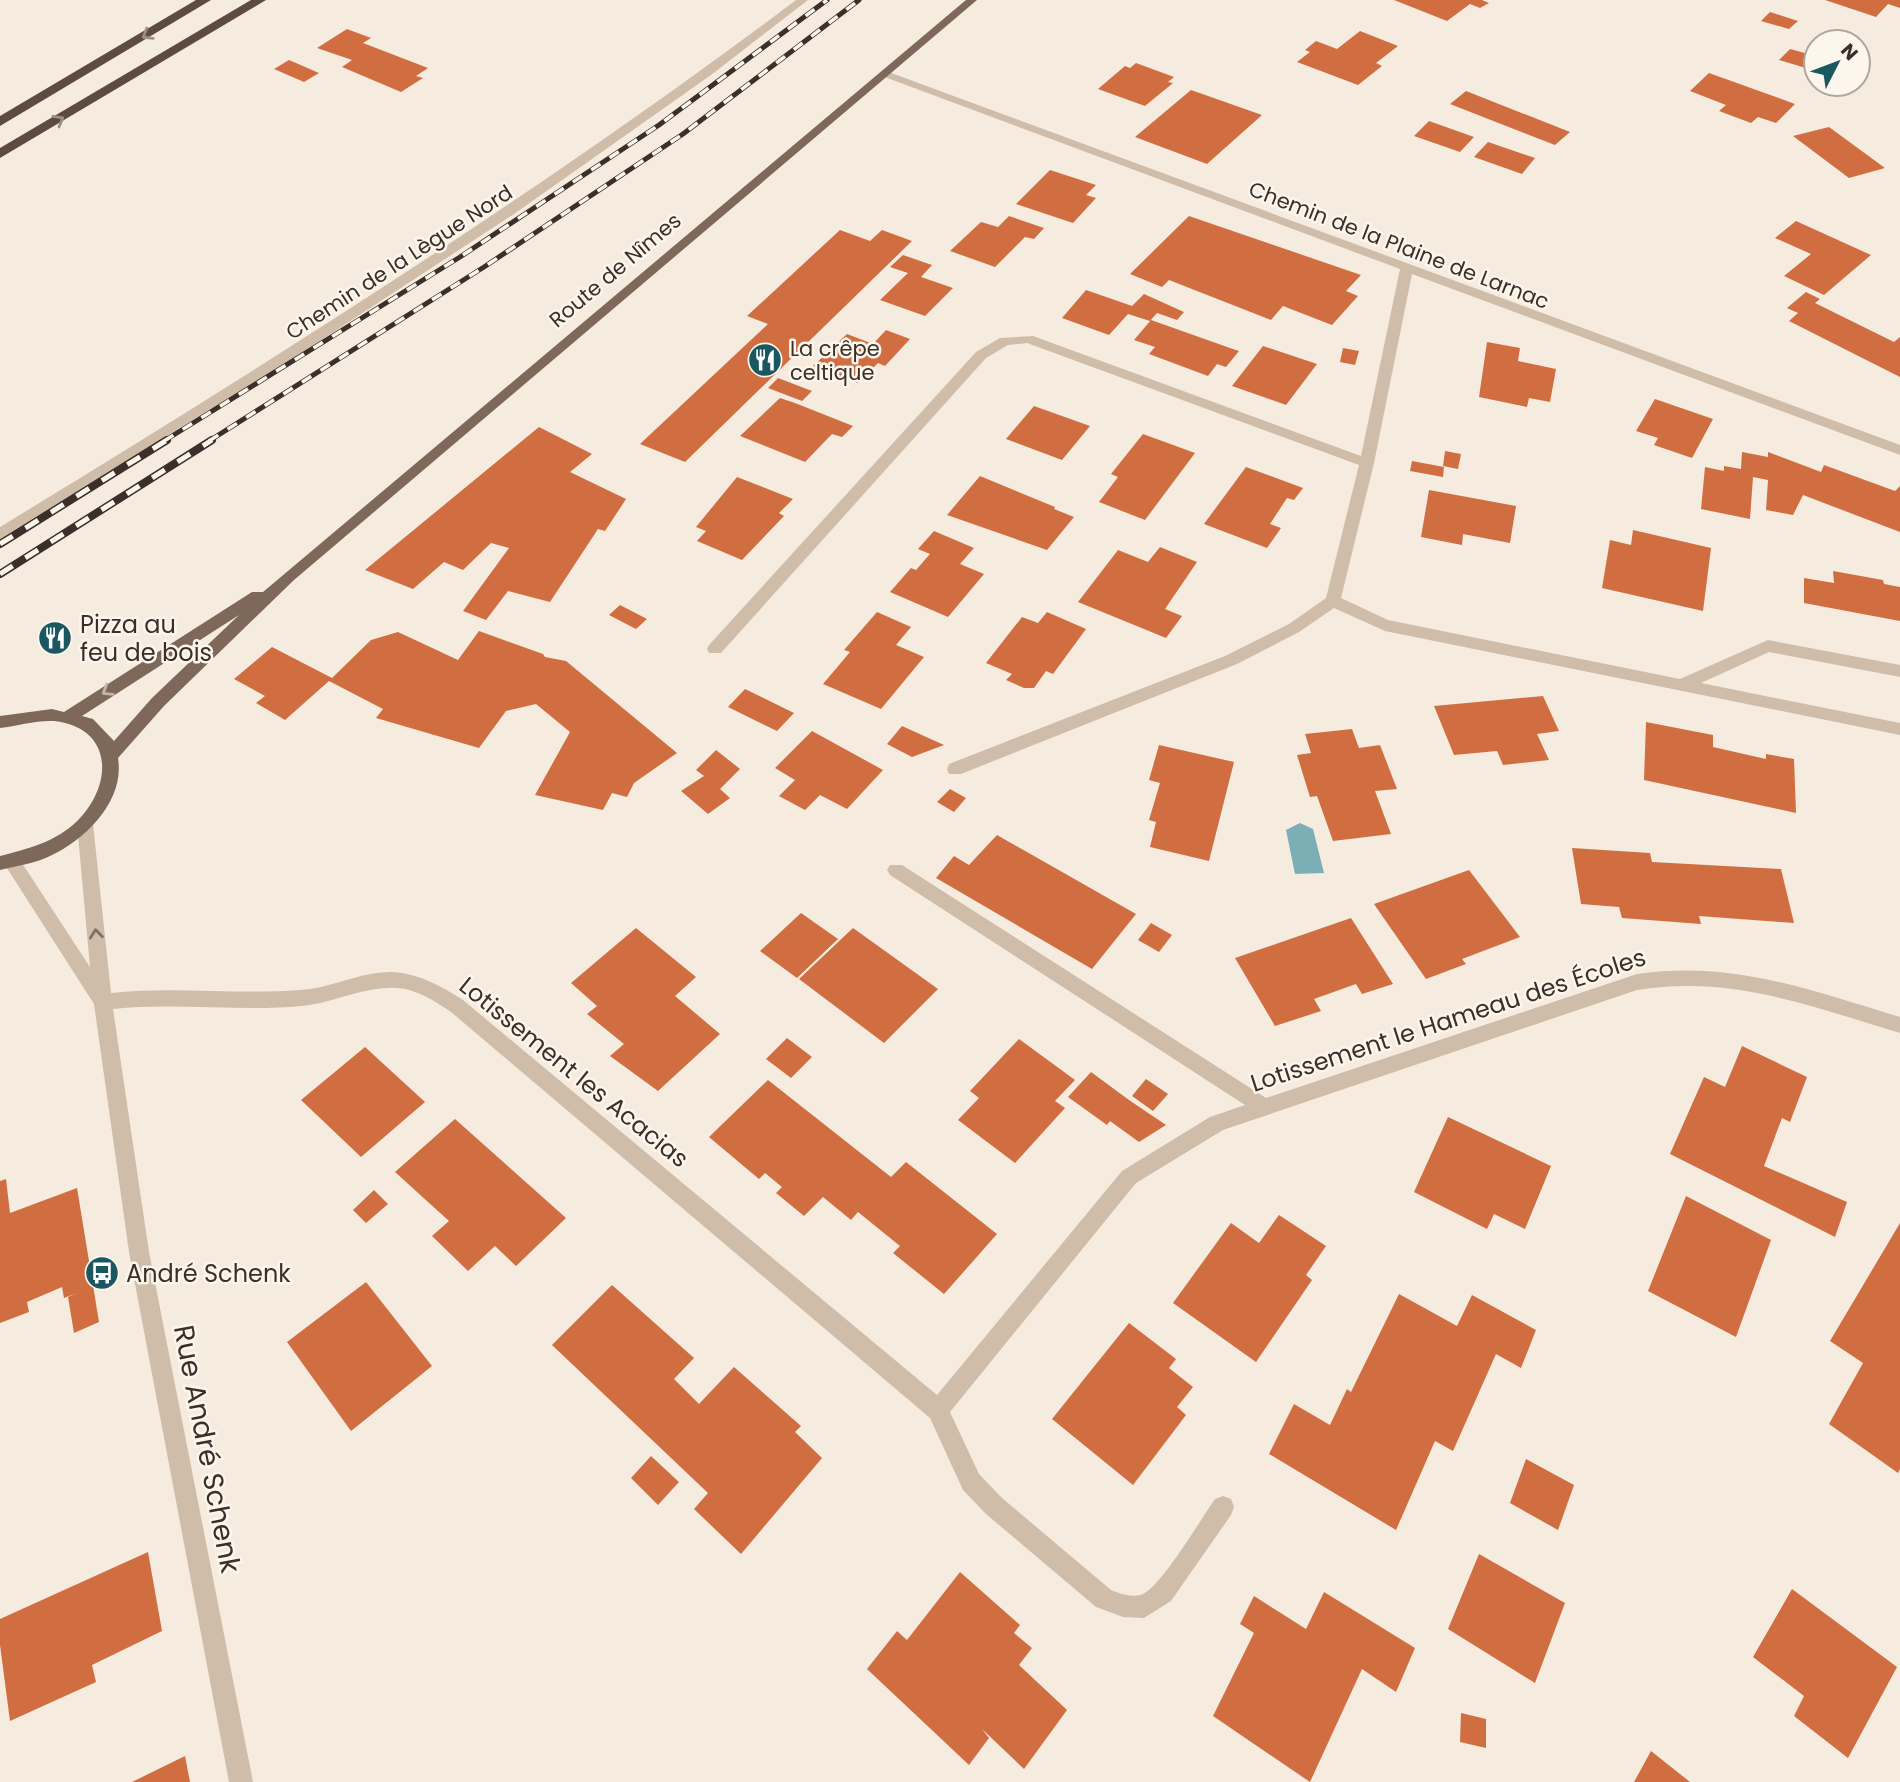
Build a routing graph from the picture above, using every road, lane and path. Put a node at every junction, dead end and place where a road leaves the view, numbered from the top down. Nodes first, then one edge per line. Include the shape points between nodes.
1 (205, 0) edge
2 (260, 0) edge
3 (803, 0) edge
4 (972, 0) edge
5 (886, 74) junction
6 (0, 122) edge
7 (0, 154) edge
8 (1407, 268) junction
9 (1900, 450) edge
10 (1367, 463) junction
11 (0, 534) edge
12 (289, 576) junction
13 (1333, 601) junction
14 (715, 649) dead end
15 (1900, 671) edge
16 (1679, 686) junction
17 (68, 717) junction
18 (0, 722) edge
19 (1900, 729) edge
20 (113, 753) junction
21 (955, 769) dead end
22 (85, 824) junction
23 (6, 862) edge
24 (895, 870) dead end
25 (103, 1002) junction
26 (1900, 1025) edge
27 (1264, 1107) junction
28 (938, 1410) junction
29 (1223, 1507) dead end
30 (242, 1782) edge

1 -> 6 highway
7 -> 2 highway
3 - 11 street, Chemin de la Lègue Nord via 616,141 397,288
4 - 5 main road, Route de Nîmes
5 - 8 street, Chemin de la Plaine de Larnac
5 - 12 main road, Route de Nîmes
8 - 9 street, Chemin de la Plaine de Larnac
8 - 10 street
10 - 13 street
10 - 14 street via 1028,339 1005,341 981,355
12 -> 17 main road, Route de Nîmes
12 - 20 main road, Route de Nîmes via 158,702
13 - 16 street via 1385,625
13 - 21 street via 1294,628 1231,660
15 - 16 street via 1768,646
16 - 19 street
17 - 18 main road via 24,716
17 - 20 main road via 96,731
20 - 22 main road via 110,788
22 - 23 main road via 51,847
25 -> 22 street, Rue André Schenk
23 - 25 street, Rue André Schenk
24 - 27 street
25 - 28 street, Lotissement les Acacias via 135,997 303,998 362,980 396,979 426,986 457,1006
25 - 30 street, Rue André Schenk via 139,1252
26 - 27 street, Lotissement le Hameau des Écoles via 1721,975 1665,975
27 - 28 street, Lotissement le Hameau des Écoles via 1217,1123 1129,1177
28 - 29 street, Lotissement les Acacias via 971,1482 994,1507 1104,1599 1123,1606 1144,1607 1163,1593

